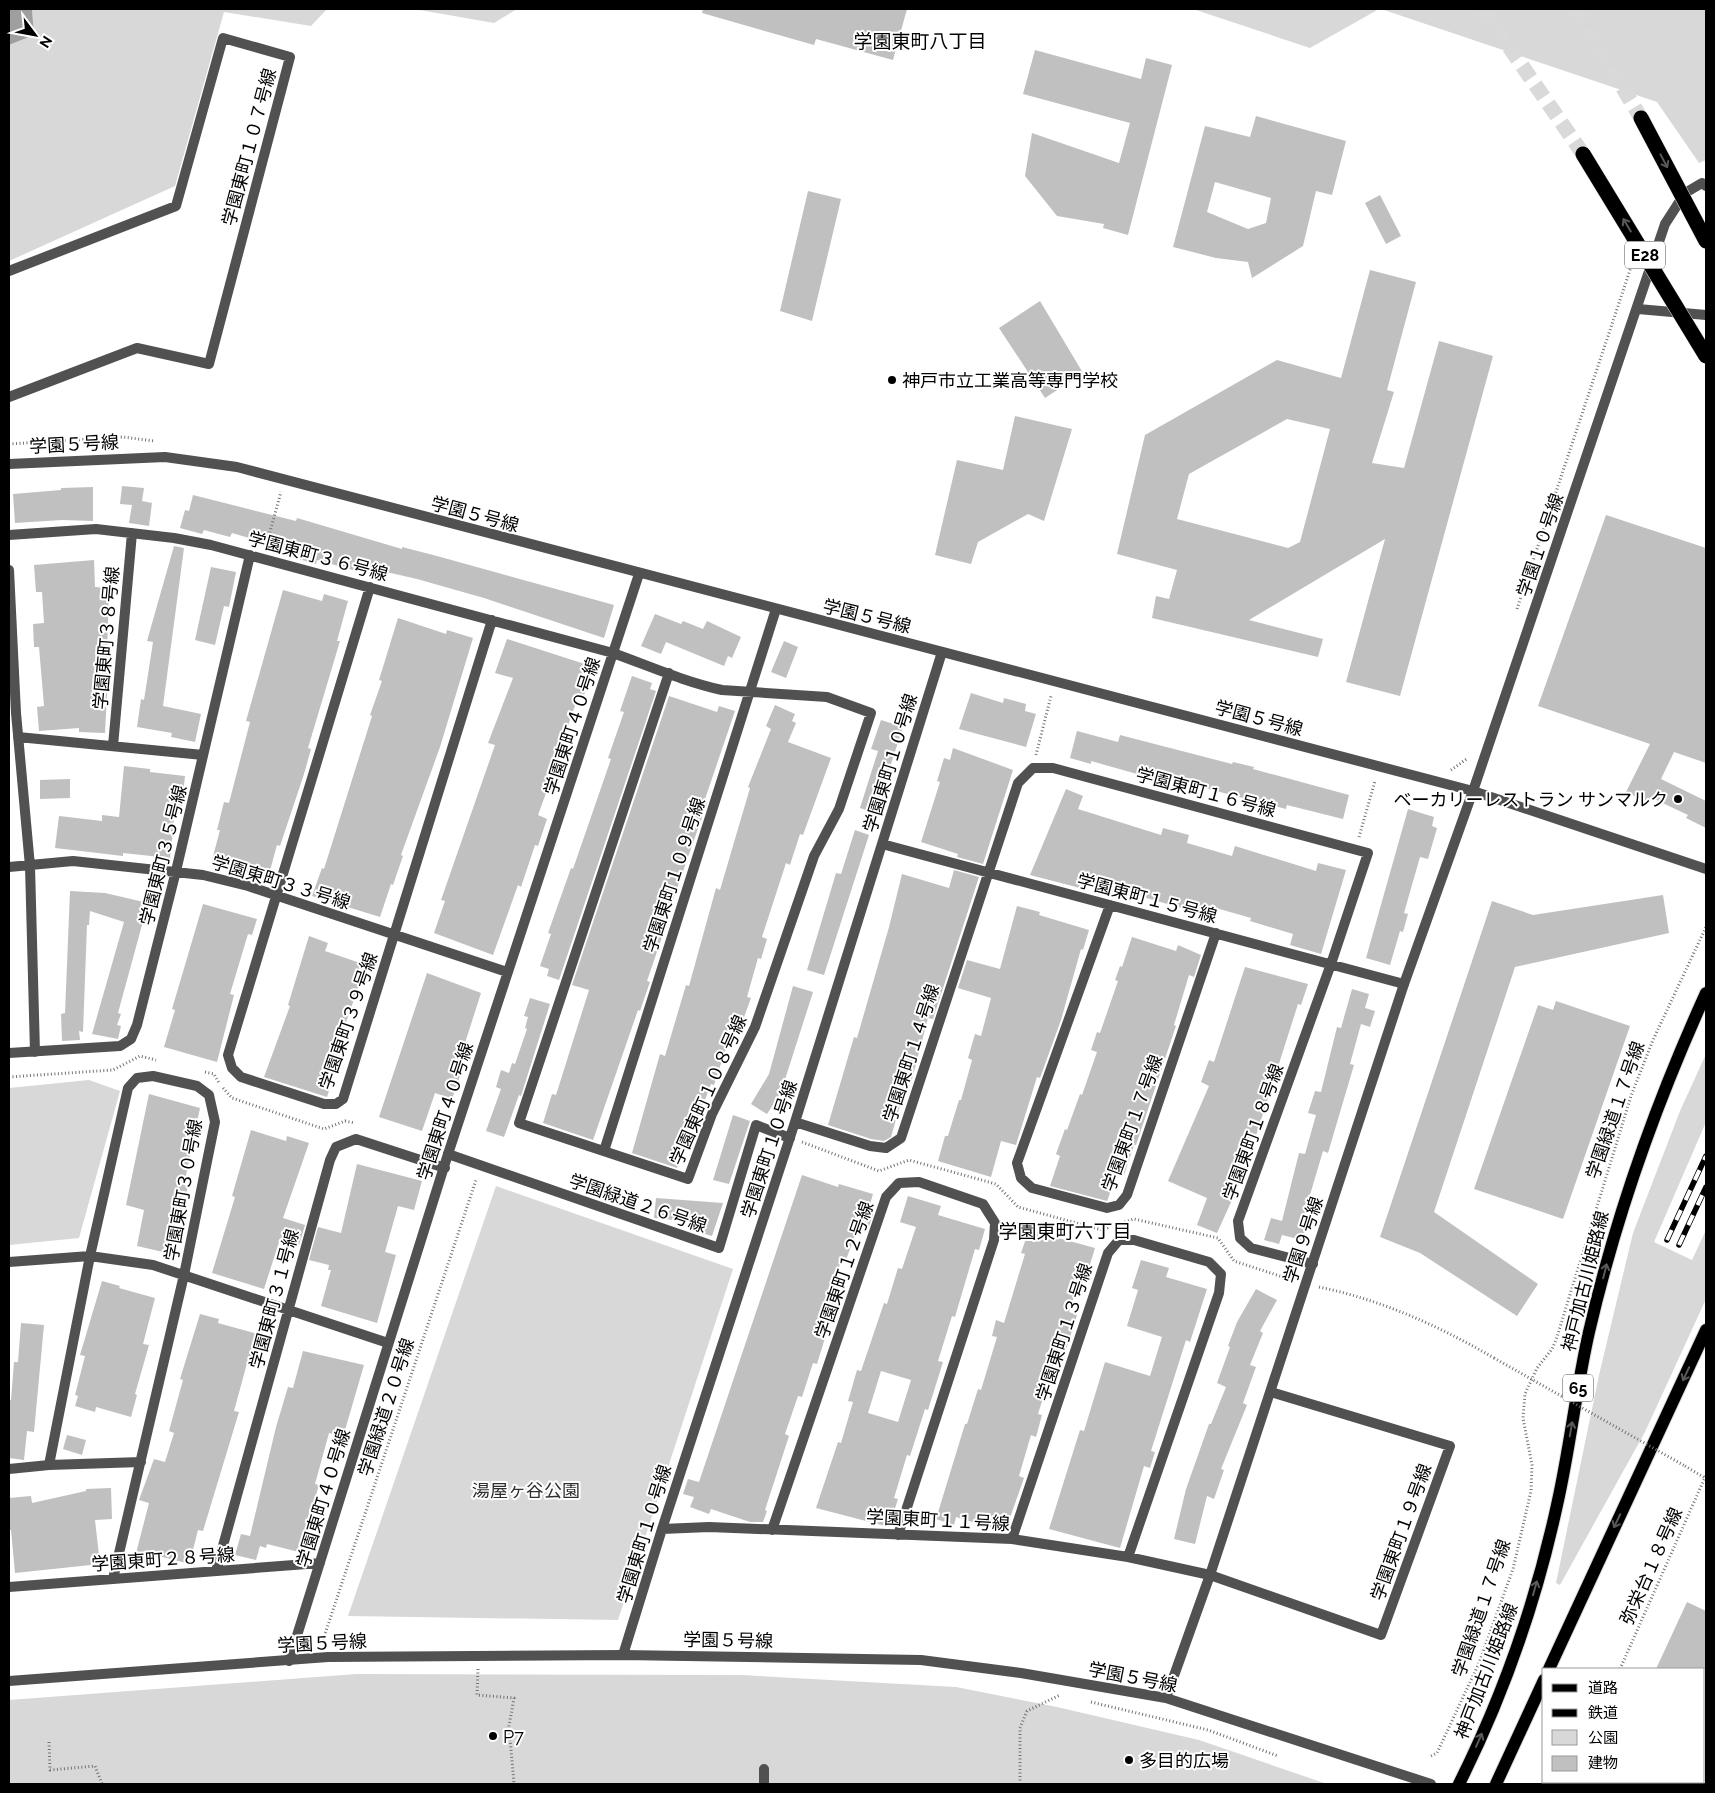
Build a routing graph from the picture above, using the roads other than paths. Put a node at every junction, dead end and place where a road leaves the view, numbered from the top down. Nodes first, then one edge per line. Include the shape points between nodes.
1 (1641, 118) tunnel mouth
2 (1583, 154) tunnel mouth
3 (1706, 186) edge
4 (1706, 241) edge
5 (9, 271) edge
6 (1638, 309) junction
7 (1706, 315) edge
8 (1706, 356) edge
9 (9, 397) edge
10 (9, 464) edge
11 (132, 533) junction
12 (9, 535) edge
13 (250, 555) junction
14 (9, 570) edge
15 (639, 574) junction
16 (370, 587) junction
17 (776, 609) junction
18 (492, 620) junction
19 (942, 652) junction
20 (613, 653) junction
21 (669, 673) junction
22 (750, 692) junction
23 (18, 737) junction
24 (113, 746) junction
25 (203, 755) junction
26 (1473, 791) junction
27 (882, 844) junction
28 (30, 866) junction
29 (9, 867) edge
30 (1706, 869) edge
31 (176, 871) junction
32 (988, 872) junction
33 (278, 896) junction
34 (1110, 905) junction
35 (1216, 933) junction
36 (395, 934) junction
37 (1331, 964) junction
38 (507, 972) junction
39 (1404, 984) junction
40 (1706, 993) edge
41 (35, 1052) junction
42 (9, 1053) edge
43 (795, 1122) junction
44 (790, 1138) junction
45 (604, 1151) junction
46 (448, 1154) junction
47 (444, 1168) junction
48 (90, 1256) junction
49 (9, 1262) edge
50 (1312, 1264) junction
51 (184, 1275) junction
52 (288, 1310) junction
53 (1706, 1330) edge
54 (388, 1343) junction
55 (1271, 1392) junction
56 (141, 1462) junction
57 (49, 1465) junction
58 (9, 1469) edge
59 (662, 1529) junction
60 (772, 1530) junction
61 (898, 1534) junction
62 (1012, 1539) junction
63 (1128, 1557) junction
64 (320, 1563) junction
65 (216, 1571) junction
66 (1210, 1575) junction
67 (113, 1578) junction
68 (9, 1587) edge
69 (624, 1655) junction
70 (289, 1661) junction
71 (1549, 1668) edge
72 (9, 1681) edge
73 (1542, 1684) edge
74 (1166, 1698) junction
75 (764, 1769) dead end
76 (764, 1784) edge
77 (1431, 1784) edge
78 (1459, 1784) edge
79 (1496, 1784) edge

1 -> 4 highway, bridge
8 -> 2 highway, E28, bridge
3 - 6 street, 学園１０号線 via 1702,183 1686,193 1665,224
5 - 9 street, 学園東町１０７号線 via 176,206 223,38 290,57 209,364 137,348
6 - 7 street
6 - 26 street, 学園１０号線
10 - 15 street, 学園５号線 via 165,456 237,468
11 - 12 street, 学園東町３６号線 via 80,529
11 - 13 street, 学園東町３６号線 via 174,538
11 - 24 street, 学園東町３８号線
13 - 16 street, 学園東町３６号線
13 - 25 street, 学園東町３５号線
14 - 23 street
15 - 17 street, 学園５号線
15 - 20 street, 学園東町４０号線
16 - 18 street, 学園東町３６号線
16 - 33 street, 学園東町３９号線
17 - 19 street, 学園５号線
17 - 22 street, 学園東町１０９号線
18 - 20 street, 学園東町３６号線
18 - 36 street, 学園東町３９号線
19 - 26 street, 学園５号線
19 - 27 street, 学園東町１０号線
20 - 21 street, 学園東町１０８号線
20 - 38 street, 学園東町４０号線
21 - 22 street, 学園東町１０８号線 via 710,688
21 - 45 street, 学園東町１０８号線 via 519,1123
22 - 45 street, 学園東町１０９号線
22 - 45 street, 学園東町１０８号線 via 827,696 871,713 839,809 814,856 755,1027 712,1114 688,1179
23 - 24 street
23 - 28 street
24 - 25 street
25 - 31 street, 学園東町３５号線
26 - 30 street, 学園５号線
26 - 39 street, 学園９号線
27 - 32 street, 学園東町１５号線
27 - 43 street, 学園東町１０号線
28 - 29 street, 学園東町３３号線
28 - 31 street, 学園東町３３号線 via 73,862
28 - 41 street
31 - 33 street, 学園東町３３号線 via 204,875
31 - 41 street, 学園東町３５号線 via 131,1039 120,1046
32 - 34 street, 学園東町１５号線
32 - 37 street, 学園東町１６号線 via 1018,783 1033,768 1053,768 1368,853
32 - 43 street, 学園東町１４号線 via 901,1138 886,1148 870,1146
33 - 36 street, 学園東町３３号線
33 - 36 street, 学園東町３９号線 via 228,1055 232,1068 241,1077 324,1104 336,1104 343,1098
34 - 35 street, 学園東町１５号線
34 - 35 street, 学園東町１７号線 via 1017,1162 1021,1178 1032,1188 1107,1208 1119,1205 1127,1195
35 - 37 street, 学園東町１５号線
36 - 38 street, 学園東町３３号線
37 - 39 street, 学園東町１５号線
37 - 50 street, 学園東町１８号線 via 1238,1222 1240,1238 1251,1248
38 - 46 street, 学園東町４０号線
39 - 50 street, 学園９号線
78 -> 40 main road, 神戸加古川姫路線 / 65 via 1504,1681 1541,1567 1561,1489 1589,1331 1620,1216 1670,1075
41 - 42 street, 学園東町３５号線
43 - 44 street, 学園東町１０号線
44 - 46 street, 学園緑道２６号線 via 756,1125 719,1248
44 - 59 street, 学園東町１０号線
46 - 47 street, 学園東町４０号線
47 - 52 street, 学園東町３１号線 via 356,1139 336,1147
47 - 54 street, 学園東町４０号線
48 - 49 street
48 - 51 street via 153,1265
48 - 51 street, 学園東町３０号線 via 128,1088 136,1078 153,1076 197,1086 209,1095 213,1108 215,1122
48 - 57 street, 学園東町３０号線
50 - 55 street, 学園９号線
51 - 52 street
51 - 56 street, 学園東町３０号線
52 - 54 street
52 - 65 street, 学園東町３１号線
53 -> 71 main road
54 - 64 street, 学園東町４０号線
55 - 66 street, 学園９号線
55 - 66 street, 学園東町１９号線 via 1450,1446 1381,1635
56 - 57 street
56 - 67 street, 学園東町３０号線
57 - 58 street
59 - 60 street, 学園東町１１号線
59 - 69 street, 学園東町１０号線
60 - 61 street, 学園東町１１号線
60 - 61 street, 学園東町１２号線 via 886,1197 899,1183 919,1182 983,1204 995,1223 994,1240
61 - 62 street, 学園東町１１号線
62 - 63 street, 学園東町１１号線
62 - 63 street, 学園東町１３号線 via 1108,1253 1120,1240 1134,1240 1209,1262 1221,1274 1219,1293
63 - 66 street, 学園東町１１号線
64 - 65 street, 学園東町２８号線
64 - 70 street, 学園東町４０号線
65 - 67 street, 学園東町２８号線
66 - 74 street, 学園９号線
67 - 68 street, 学園東町２８号線
69 - 70 street, 学園５号線
69 - 74 street, 学園５号線 via 921,1660 1022,1673
70 - 72 street, 学園５号線
73 - 79 main road
74 - 77 street, 学園５号線
75 - 76 street

